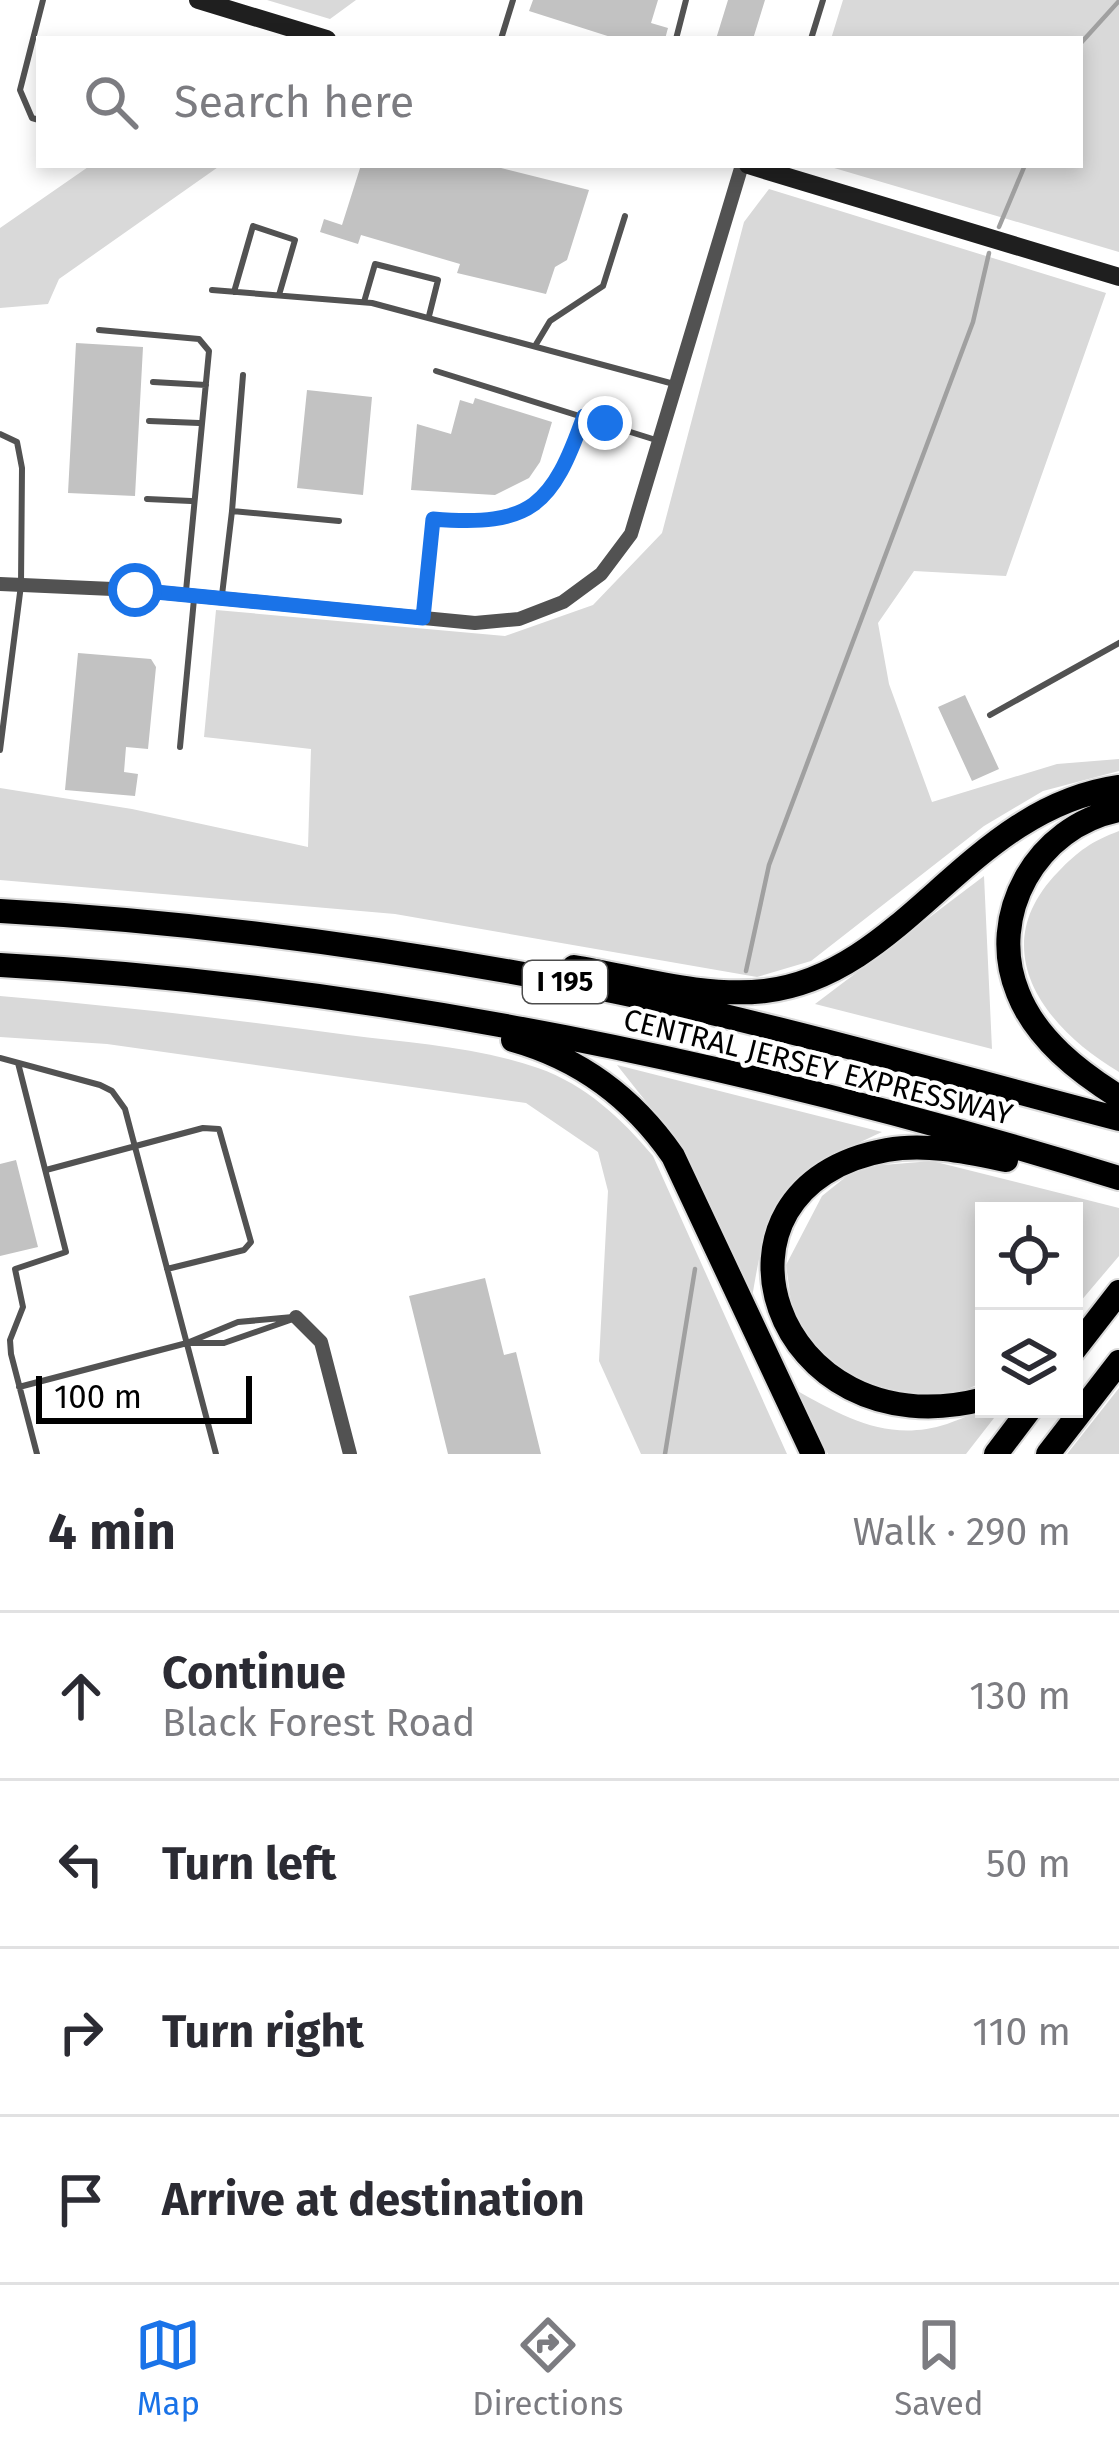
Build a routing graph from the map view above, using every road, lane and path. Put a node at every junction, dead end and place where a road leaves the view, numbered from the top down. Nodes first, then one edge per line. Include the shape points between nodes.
1 (43, 0) edge
2 (198, 0) edge
3 (513, 0) edge
4 (686, 0) edge
5 (823, 0) edge
6 (36, 36) edge
7 (317, 36) edge
8 (502, 36) edge
9 (677, 36) edge
10 (813, 36) edge
11 (36, 37) edge
12 (36, 119) edge
13 (744, 168) edge
14 (771, 168) edge
15 (625, 216) dead end
16 (1119, 277) edge
17 (212, 290) dead end
18 (234, 292) junction
19 (279, 295) junction
20 (364, 302) junction
21 (429, 316) junction
22 (99, 330) dead end
23 (536, 346) junction
24 (436, 371) dead end
25 (243, 375) dead end
26 (153, 382) dead end
27 (206, 385) junction
28 (678, 385) junction
29 (584, 416) junction
30 (149, 421) dead end
31 (199, 423) junction
32 (0, 434) edge
33 (661, 441) junction
34 (147, 499) dead end
35 (193, 501) junction
36 (232, 511) junction
37 (339, 521) dead end
38 (0, 584) edge
39 (21, 585) junction
40 (190, 595) junction
41 (222, 598) junction
42 (423, 618) junction
43 (1119, 643) edge
44 (4, 659) edge
45 (990, 715) dead end
46 (179, 747) dead end
47 (0, 750) edge
48 (1119, 787) edge
49 (1119, 810) edge
50 (0, 911) edge
51 (298, 937) junction
52 (0, 965) edge
53 (288, 991) junction
54 (0, 1058) edge
55 (19, 1063) junction
56 (1119, 1097) edge
57 (1119, 1119) edge
58 (134, 1146) junction
59 (46, 1171) junction
60 (1119, 1180) edge
61 (167, 1269) junction
62 (1119, 1292) edge
63 (1100, 1315) junction
64 (296, 1317) junction
65 (1083, 1329) edge
66 (1083, 1337) edge
67 (187, 1343) junction
68 (1119, 1362) edge
69 (20, 1387) junction
70 (975, 1403) edge
71 (1023, 1418) edge
72 (37, 1454) edge
73 (216, 1454) edge
74 (350, 1454) edge
75 (813, 1454) edge
76 (996, 1454) edge
77 (1048, 1454) edge

1 - 6 lane
2 - 7 street
3 - 8 lane
4 - 9 lane
5 - 10 lane
11 - 12 lane via 20,90
13 - 28 street
14 - 16 street
15 - 23 lane via 603,286 550,321
17 - 18 lane
18 - 19 lane
18 - 19 lane via 253,226 296,240
19 - 20 lane
20 - 21 lane
20 - 21 lane via 375,264 438,280
21 - 23 lane
22 - 27 lane via 199,339 209,351
23 - 28 lane
24 - 29 lane
25 - 36 lane
26 - 27 lane
27 - 31 lane
28 - 33 street
29 - 33 lane
29 - 42 lane via 566,468 544,499 499,519 433,519
30 - 31 lane
31 - 35 lane
32 - 39 lane via 21,449
33 - 42 street via 631,534 583,589 519,619
34 - 35 lane
35 - 40 lane
36 - 37 lane
36 - 41 lane
38 - 39 street
39 - 40 street
39 - 44 lane
40 - 41 street
40 - 46 lane
41 - 42 street
43 - 45 lane
44 - 47 lane
48 - 51 highway via 1023,820 848,962 768,991
49 - 56 highway via 1067,831 1034,863 1014,903 1008,950 1029,1015 1069,1061
50 - 51 highway, CENTRAL JERSEY EXPRESSWAY / I 195
51 - 57 highway, CENTRAL JERSEY EXPRESSWAY / I 195 via 600,988
52 - 53 highway, CENTRAL JERSEY EXPRESSWAY / I 195
53 - 60 highway, CENTRAL JERSEY EXPRESSWAY / I 195 via 662,1057
53 - 75 highway via 534,1046 615,1090 674,1156
54 - 55 lane
55 - 58 lane via 112,1090
55 - 59 lane
58 - 59 lane
58 - 61 lane
58 - 61 lane via 212,1127 223,1135 248,1247
59 - 69 lane via 66,1252 15,1269 23,1315 10,1340
60 - 70 highway via 960,1151 891,1149 832,1171 787,1220 772,1263 772,1305 786,1348 814,1386 853,1411 894,1422
61 - 67 lane
62 - 63 highway
63 - 65 highway
63 - 66 highway
64 - 67 lane via 224,1342
64 - 67 lane via 257,1317
64 - 74 street via 321,1342
67 - 69 lane
67 - 73 lane
68 - 77 highway
69 - 72 lane
71 - 76 highway

